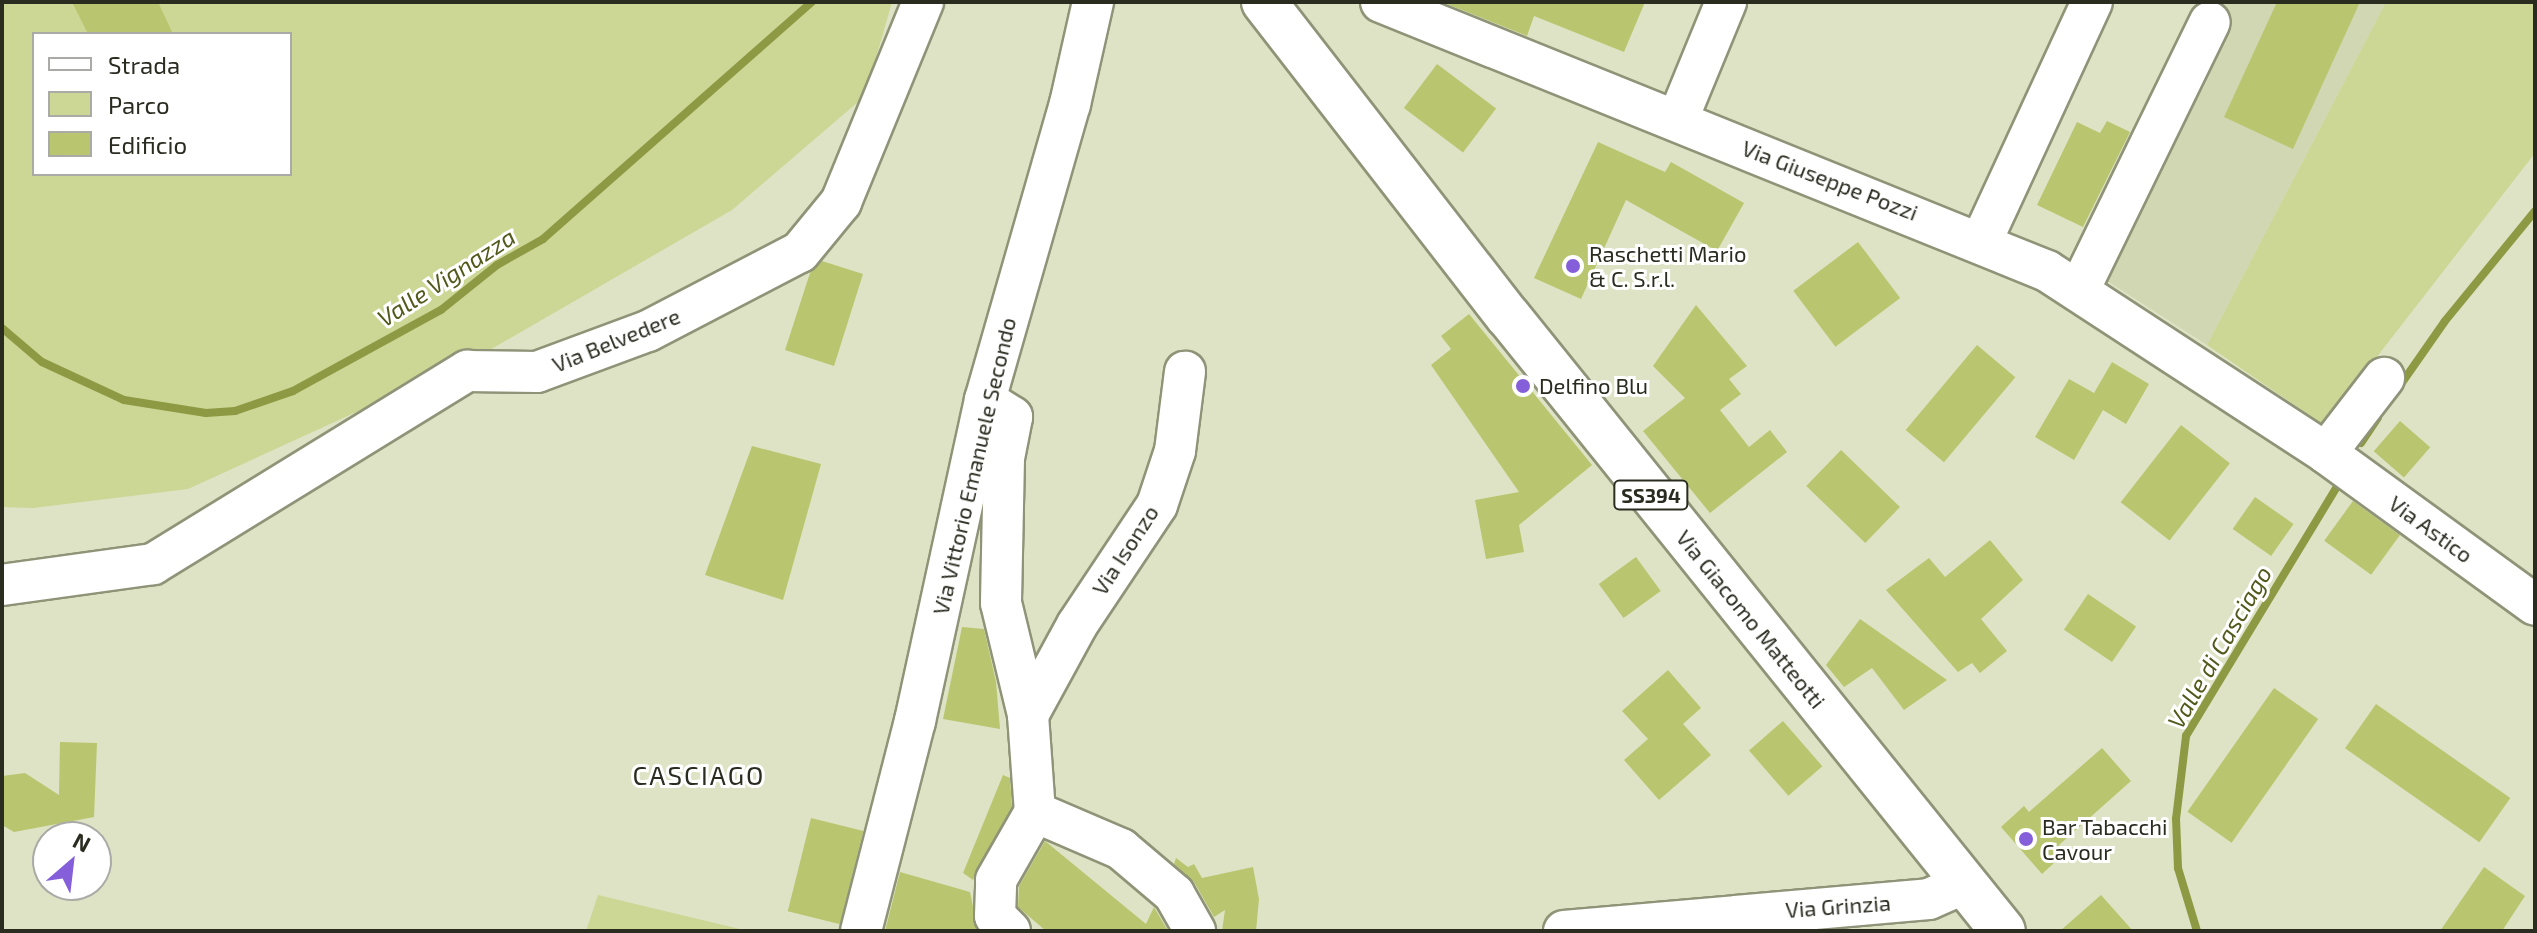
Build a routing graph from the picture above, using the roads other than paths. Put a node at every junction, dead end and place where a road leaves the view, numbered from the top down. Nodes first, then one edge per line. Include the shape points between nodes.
1 (923, 2) edge
2 (1093, 2) edge
3 (1264, 2) edge
4 (1381, 2) edge
5 (1726, 2) edge
6 (2092, 2) edge
7 (1452, 16) edge
8 (2210, 22) dead end
9 (1677, 121) junction
10 (1982, 240) junction
11 (2079, 290) junction
12 (1185, 372) dead end
13 (2384, 378) dead end
14 (985, 400) junction
15 (2326, 453) junction
16 (2, 585) edge
17 (2535, 605) edge
18 (1028, 715) junction
19 (1035, 812) junction
20 (1965, 883) junction
21 (861, 931) edge
22 (1010, 931) edge
23 (1195, 931) edge
24 (1564, 931) edge
25 (2003, 931) edge

1 - 16 street, Via Belvedere via 841,202 800,252 648,331 537,372 467,371 153,564
2 - 14 street, Via Vittorio Emanuele Secondo via 1070,104
3 - 20 main road, Via Giacomo Matteotti / SS394 via 1515,326
4 - 7 street, Via Giuseppe Pozzi
5 - 9 street
6 - 10 street
7 - 9 street, Via Giuseppe Pozzi
8 - 11 street
9 - 10 street, Via Giuseppe Pozzi
10 - 11 street, Via Giuseppe Pozzi
11 - 15 street, Via Giuseppe Pozzi
12 - 18 street, Via Isonzo via 1175,451 1157,505 1077,625
13 - 15 street
14 - 18 street via 1012,417 1004,458 1001,603
14 - 21 street, Via Vittorio Emanuele Secondo via 915,721
15 - 17 street, Via Astico
18 - 19 street
19 - 22 street via 996,880 995,916
19 - 23 street via 1121,849 1174,894
20 - 24 street, Via Grinzia via 1929,899
20 - 25 main road, Via Giacomo Matteotti / SS394

